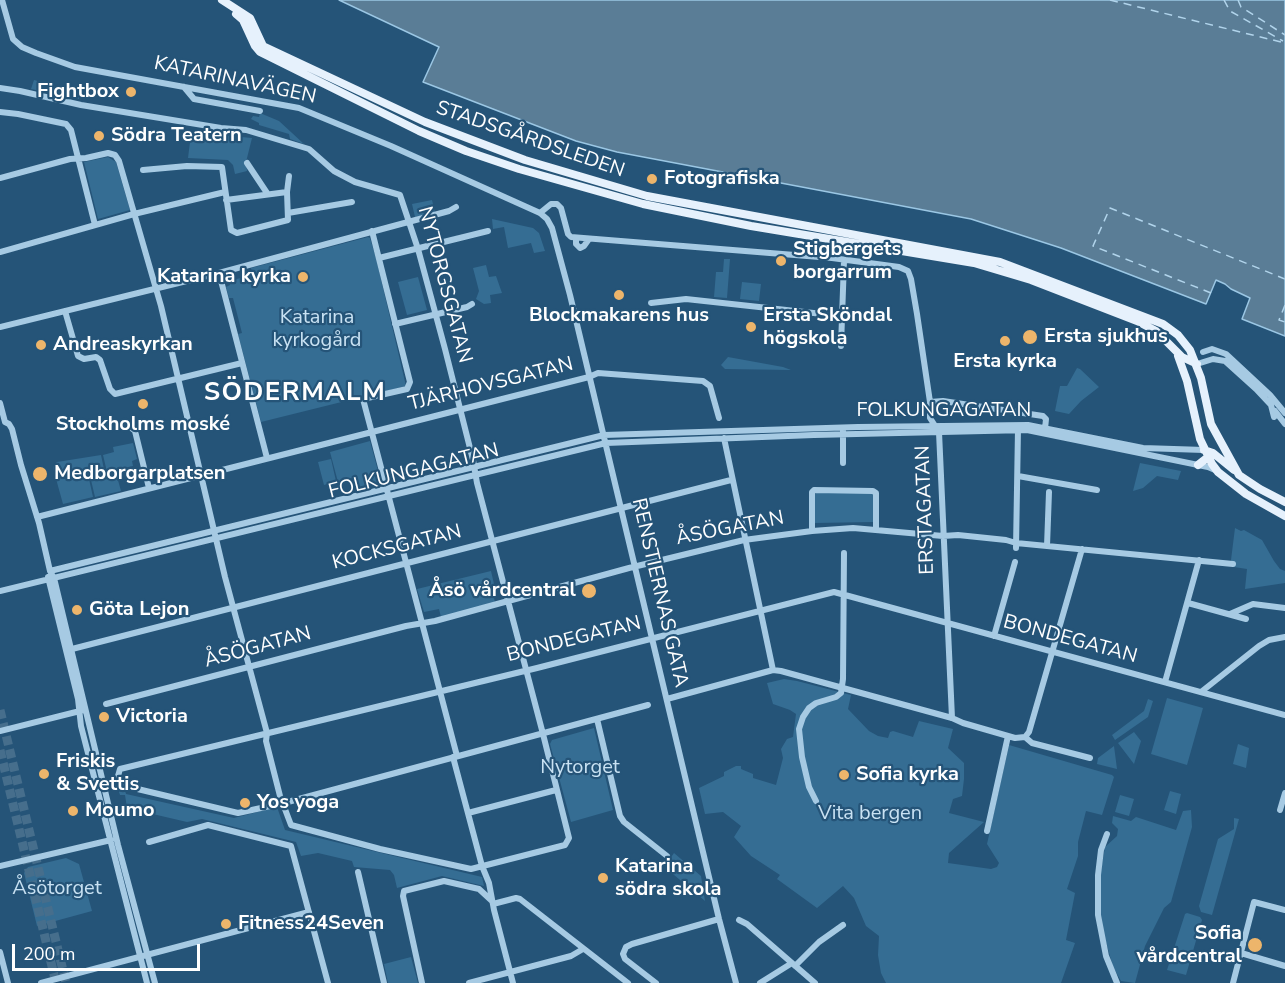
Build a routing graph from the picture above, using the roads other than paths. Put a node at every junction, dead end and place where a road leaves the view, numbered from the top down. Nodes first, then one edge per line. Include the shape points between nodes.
1 (2, 0) edge
2 (214, 0) edge
3 (222, 0) edge
4 (184, 87) junction
5 (0, 88) edge
6 (260, 111) dead end
7 (0, 112) edge
8 (78, 159) junction
9 (247, 164) dead end
10 (143, 170) dead end
11 (289, 176) dead end
12 (0, 178) edge
13 (599, 181) junction
14 (596, 190) junction
15 (286, 192) junction
16 (267, 193) junction
17 (225, 196) junction
18 (352, 202) dead end
19 (456, 207) dead end
20 (540, 213) junction
21 (134, 214) junction
22 (288, 216) junction
23 (548, 219) joint
24 (409, 221) junction
25 (95, 225) junction
26 (372, 231) junction
27 (488, 231) dead end
28 (418, 249) junction
29 (0, 252) edge
30 (379, 258) junction
31 (844, 261) junction
32 (219, 273) junction
33 (156, 289) junction
34 (651, 303) dead end
35 (472, 304) dead end
36 (65, 311) junction
37 (435, 315) junction
38 (841, 316) junction
39 (395, 324) junction
40 (0, 327) edge
41 (841, 346) dead end
42 (1176, 350) junction
43 (1203, 352) joint
44 (1193, 361) junction
45 (242, 363) junction
46 (590, 377) junction
47 (177, 379) junction
48 (1187, 381) junction
49 (930, 402) junction
50 (0, 403) edge
51 (1271, 405) junction
52 (460, 409) junction
53 (1285, 413) edge
54 (1274, 417) dead end
55 (719, 418) dead end
56 (2, 422) edge
57 (1285, 424) edge
58 (934, 426) junction
59 (130, 427) dead end
60 (1018, 428) junction
61 (1045, 430) junction
62 (843, 431) junction
63 (371, 432) junction
64 (939, 432) junction
65 (604, 435) junction
66 (1217, 436) junction
67 (724, 438) junction
68 (606, 443) junction
69 (1209, 453) junction
70 (267, 459) junction
71 (843, 463) dead end
72 (1198, 465) junction
73 (475, 471) junction
74 (1218, 472) junction
75 (201, 474) junction
76 (1239, 475) junction
77 (1018, 476) junction
78 (732, 480) junction
79 (149, 488) junction
80 (1097, 490) dead end
81 (388, 492) junction
82 (1049, 492) dead end
83 (1285, 502) edge
84 (621, 508) junction
85 (1285, 516) edge
86 (38, 517) junction
87 (876, 530) junction
88 (812, 531) junction
89 (215, 535) junction
90 (943, 536) junction
91 (744, 540) junction
92 (492, 541) junction
93 (1016, 546) junction
94 (1047, 546) junction
95 (1082, 549) junction
96 (844, 553) dead end
97 (1199, 560) junction
98 (1015, 562) dead end
99 (406, 563) junction
100 (1233, 564) dead end
101 (636, 567) junction
102 (50, 571) junction
103 (51, 578) junction
104 (0, 591) edge
105 (843, 594) junction
106 (509, 602) junction
107 (1188, 603) junction
108 (232, 607) junction
109 (1285, 608) edge
110 (759, 611) junction
111 (1230, 614) junction
112 (1246, 619) dead end
113 (423, 624) junction
114 (947, 624) junction
115 (994, 636) junction
116 (652, 638) junction
117 (1285, 638) edge
118 (72, 649) junction
119 (1052, 652) junction
120 (250, 667) junction
121 (526, 669) junction
122 (773, 670) junction
123 (1165, 682) junction
124 (842, 687) junction
125 (441, 690) junction
126 (1201, 692) junction
127 (667, 699) junction
128 (106, 704) dead end
129 (648, 705) dead end
130 (83, 710) junction
131 (1285, 715) edge
132 (952, 718) junction
133 (597, 719) junction
134 (0, 731) edge
135 (267, 733) junction
136 (543, 734) junction
137 (1008, 736) junction
138 (1025, 737) junction
139 (455, 757) junction
140 (1090, 758) dead end
141 (556, 790) junction
142 (1285, 794) edge
143 (816, 801) dead end
144 (284, 803) junction
145 (1280, 810) dead end
146 (468, 813) junction
147 (987, 831) dead end
148 (1107, 834) dead end
149 (111, 840) junction
150 (149, 842) dead end
151 (668, 856) dead end
152 (0, 866) edge
153 (482, 866) junction
154 (358, 872) dead end
155 (493, 902) junction
156 (1285, 910) edge
157 (309, 912) junction
158 (719, 920) junction
159 (739, 920) dead end
160 (843, 925) dead end
161 (583, 949) junction
162 (0, 952) edge
163 (1241, 953) junction
164 (144, 956) junction
165 (793, 964) junction
166 (1285, 966) edge
167 (510, 972) junction
168 (735, 980) edge
169 (8, 983) edge
170 (41, 983) edge
171 (147, 983) edge
172 (155, 983) edge
173 (327, 983) edge
174 (384, 983) edge
175 (422, 983) edge
176 (469, 983) edge
177 (513, 983) edge
178 (628, 983) edge
179 (656, 983) edge
180 (760, 983) edge
181 (815, 983) edge
182 (1117, 983) edge
183 (1233, 983) edge

1 - 4 street, KATARINAVÄGEN via 13,39 31,51 75,67
2 - 14 main road, STADSGÅRDSLEDEN via 243,20 260,52 466,151
3 - 13 main road, STADSGÅRDSLEDEN via 250,18 263,46 425,122 525,160
4 - 6 street via 194,99
4 - 20 street, KATARINAVÄGEN via 299,108
5 - 24 street, NYTORGSGATAN via 81,105 246,130 309,149 334,171 355,182 400,195
7 - 8 street via 66,124
8 - 12 street
8 - 21 street via 115,155
8 - 25 street
9 - 16 street
10 - 17 street via 219,166 223,170
11 - 15 street
13 - 14 main road
13 - 44 main road, STADSGÅRDSLEDEN via 647,196 1000,262 1163,324 1178,334
14 - 42 main road, STADSGÅRDSLEDEN via 643,204 751,226 974,263 1031,280 1137,321 1156,331
15 - 16 street
15 - 22 street
16 - 17 street
17 - 21 street
17 - 22 street via 233,232
18 - 22 street
19 - 24 street
20 - 23 street, KATARINAVÄGEN
20 - 31 street via 551,204 561,208 569,236 576,238 580,248 589,239
21 - 25 street
21 - 33 street
23 - 46 street, RENSTIERNAS GATA
24 - 26 street
24 - 28 street, NYTORGSGATAN
25 - 29 street
26 - 30 street
26 - 32 street
27 - 28 street
28 - 30 street
28 - 37 street, NYTORGSGATAN
30 - 39 street
31 - 38 street
31 - 49 street, ERSTAGATAN via 908,271
32 - 33 street
32 - 45 street
33 - 36 street
33 - 47 street
34 - 38 street via 686,299
35 - 37 street
36 - 40 street
36 - 47 street via 78,356 100,360 112,393
37 - 39 street
37 - 52 street, NYTORGSGATAN
38 - 41 street
39 - 63 street via 410,386 363,399
42 - 44 main road, STADSGÅRDSLEDEN
42 - 48 main road
43 - 44 main road
43 - 53 street via 1212,349 1226,354
44 - 48 main road
44 - 51 street via 1225,361
44 - 66 main road
45 - 47 street
45 - 70 street
46 - 52 street, TJÄRHOVSGATAN
46 - 55 street, TJÄRHOVSGATAN via 598,373 704,381 710,386
46 - 65 street, RENSTIERNAS GATA
47 - 75 street
48 - 69 main road via 1198,433
49 - 58 street, ERSTAGATAN
49 - 61 street, FOLKUNGAGATAN via 1043,416
50 - 56 street
51 - 54 street
51 - 57 street
52 - 63 street, TJÄRHOVSGATAN
52 - 73 street, NYTORGSGATAN
56 - 86 street via 12,429
58 - 60 street, FOLKUNGAGATAN
58 - 62 street, FOLKUNGAGATAN
58 - 64 street, ERSTAGATAN
59 - 79 street via 135,431
60 - 61 street, FOLKUNGAGATAN
60 - 64 street, FOLKUNGAGATAN
60 - 77 street
61 - 69 street, FOLKUNGAGATAN via 1143,448
61 - 72 street, FOLKUNGAGATAN
62 - 64 street, FOLKUNGAGATAN
62 - 65 street, FOLKUNGAGATAN
62 - 67 street, FOLKUNGAGATAN
62 - 71 street, FOLKUNGAGATAN
63 - 70 street, TJÄRHOVSGATAN
63 - 81 street
64 - 90 street, ERSTAGATAN
65 - 68 street, RENSTIERNAS GATA
65 - 73 street, FOLKUNGAGATAN
66 - 69 main road
66 - 76 main road
67 - 68 street, FOLKUNGAGATAN
67 - 78 street
68 - 73 street, FOLKUNGAGATAN
68 - 84 street, RENSTIERNAS GATA
69 - 72 main road
69 - 74 main road, FOLKUNGAGATAN
69 - 76 main road
70 - 75 street, TJÄRHOVSGATAN
72 - 74 street, FOLKUNGAGATAN
73 - 81 street, FOLKUNGAGATAN
73 - 92 street, NYTORGSGATAN
74 - 85 main road, FOLKUNGAGATAN via 1246,494
75 - 79 street, TJÄRHOVSGATAN
75 - 89 street
76 - 83 main road
77 - 80 street
77 - 93 street
78 - 84 street, KOCKSGATAN
78 - 91 street
79 - 86 street, TJÄRHOVSGATAN
81 - 89 street, FOLKUNGAGATAN
81 - 99 street
82 - 94 street
84 - 92 street, KOCKSGATAN
84 - 101 street, RENSTIERNAS GATA
86 - 102 street
87 - 88 street, ÅSÖGATAN
87 - 88 street via 873,491 814,490
87 - 90 street, ÅSÖGATAN
88 - 91 street, ÅSÖGATAN
89 - 102 street, FOLKUNGAGATAN
89 - 103 street, FOLKUNGAGATAN
89 - 108 street
90 - 93 street, ÅSÖGATAN via 1004,539
90 - 114 street, ERSTAGATAN
91 - 101 street, ÅSÖGATAN
91 - 110 street
92 - 99 street, KOCKSGATAN
92 - 106 street, NYTORGSGATAN
93 - 94 street, ÅSÖGATAN
94 - 95 street, ÅSÖGATAN
95 - 97 street, ÅSÖGATAN
95 - 119 street
96 - 105 street
97 - 100 street, ÅSÖGATAN
97 - 107 street
98 - 115 street
99 - 108 street, KOCKSGATAN
99 - 113 street
101 - 106 street, ÅSÖGATAN
101 - 116 street, RENSTIERNAS GATA
102 - 103 street
103 - 104 street, FOLKUNGAGATAN
103 - 118 street
103 - 130 street
105 - 110 street, BONDEGATAN via 829,593
105 - 114 street, BONDEGATAN
105 - 124 street
106 - 113 street, ÅSÖGATAN
106 - 121 street, NYTORGSGATAN
107 - 111 street
107 - 123 street
108 - 118 street, KOCKSGATAN
108 - 120 street
109 - 111 street via 1252,604
110 - 116 street, BONDEGATAN
110 - 122 street
111 - 112 street
113 - 120 street, ÅSÖGATAN
113 - 125 street
114 - 115 street, BONDEGATAN
114 - 132 street, ERSTAGATAN
115 - 119 street, BONDEGATAN
116 - 121 street, BONDEGATAN
116 - 127 street, RENSTIERNAS GATA
117 - 126 street via 1259,646
118 - 130 street
119 - 123 street, BONDEGATAN
119 - 138 street
120 - 128 street, ÅSÖGATAN
120 - 135 street
121 - 125 street, BONDEGATAN
121 - 136 street, NYTORGSGATAN
122 - 124 street
122 - 127 street
123 - 126 street, BONDEGATAN
124 - 132 street
124 - 143 street via 839,696 810,708 800,724 802,757
125 - 135 street, BONDEGATAN
125 - 139 street
126 - 131 street, BONDEGATAN
127 - 158 street, RENSTIERNAS GATA
129 - 133 street
130 - 134 street
130 - 149 street via 81,726
130 - 164 street
132 - 137 street
133 - 136 street
133 - 151 street via 620,816
135 - 144 street
135 - 144 street, BONDEGATAN via 120,769 118,776 125,786 238,813
136 - 139 street
136 - 141 street
137 - 138 street
137 - 147 street
138 - 140 street via 1032,743
139 - 144 street
139 - 146 street
141 - 146 street
141 - 153 street via 567,843
142 - 145 street
144 - 153 street via 291,825 471,869
146 - 153 street
148 - 182 street via 1098,875 1098,915 1106,956
149 - 152 street
149 - 164 street
150 - 157 street via 215,825 291,846
153 - 155 street
154 - 174 street
155 - 161 street via 520,899
155 - 167 street
155 - 175 street via 479,889 444,881 404,891
156 - 163 street via 1254,902
157 - 164 street
157 - 173 street
158 - 168 street, RENSTIERNAS GATA
158 - 179 street via 632,944 624,950 625,959
159 - 165 street
160 - 165 street
161 - 167 street via 571,956
161 - 178 street
162 - 169 street
163 - 166 street
163 - 183 street
164 - 170 street
164 - 171 street
164 - 172 street
165 - 180 street
165 - 181 street
167 - 176 street
167 - 177 street

